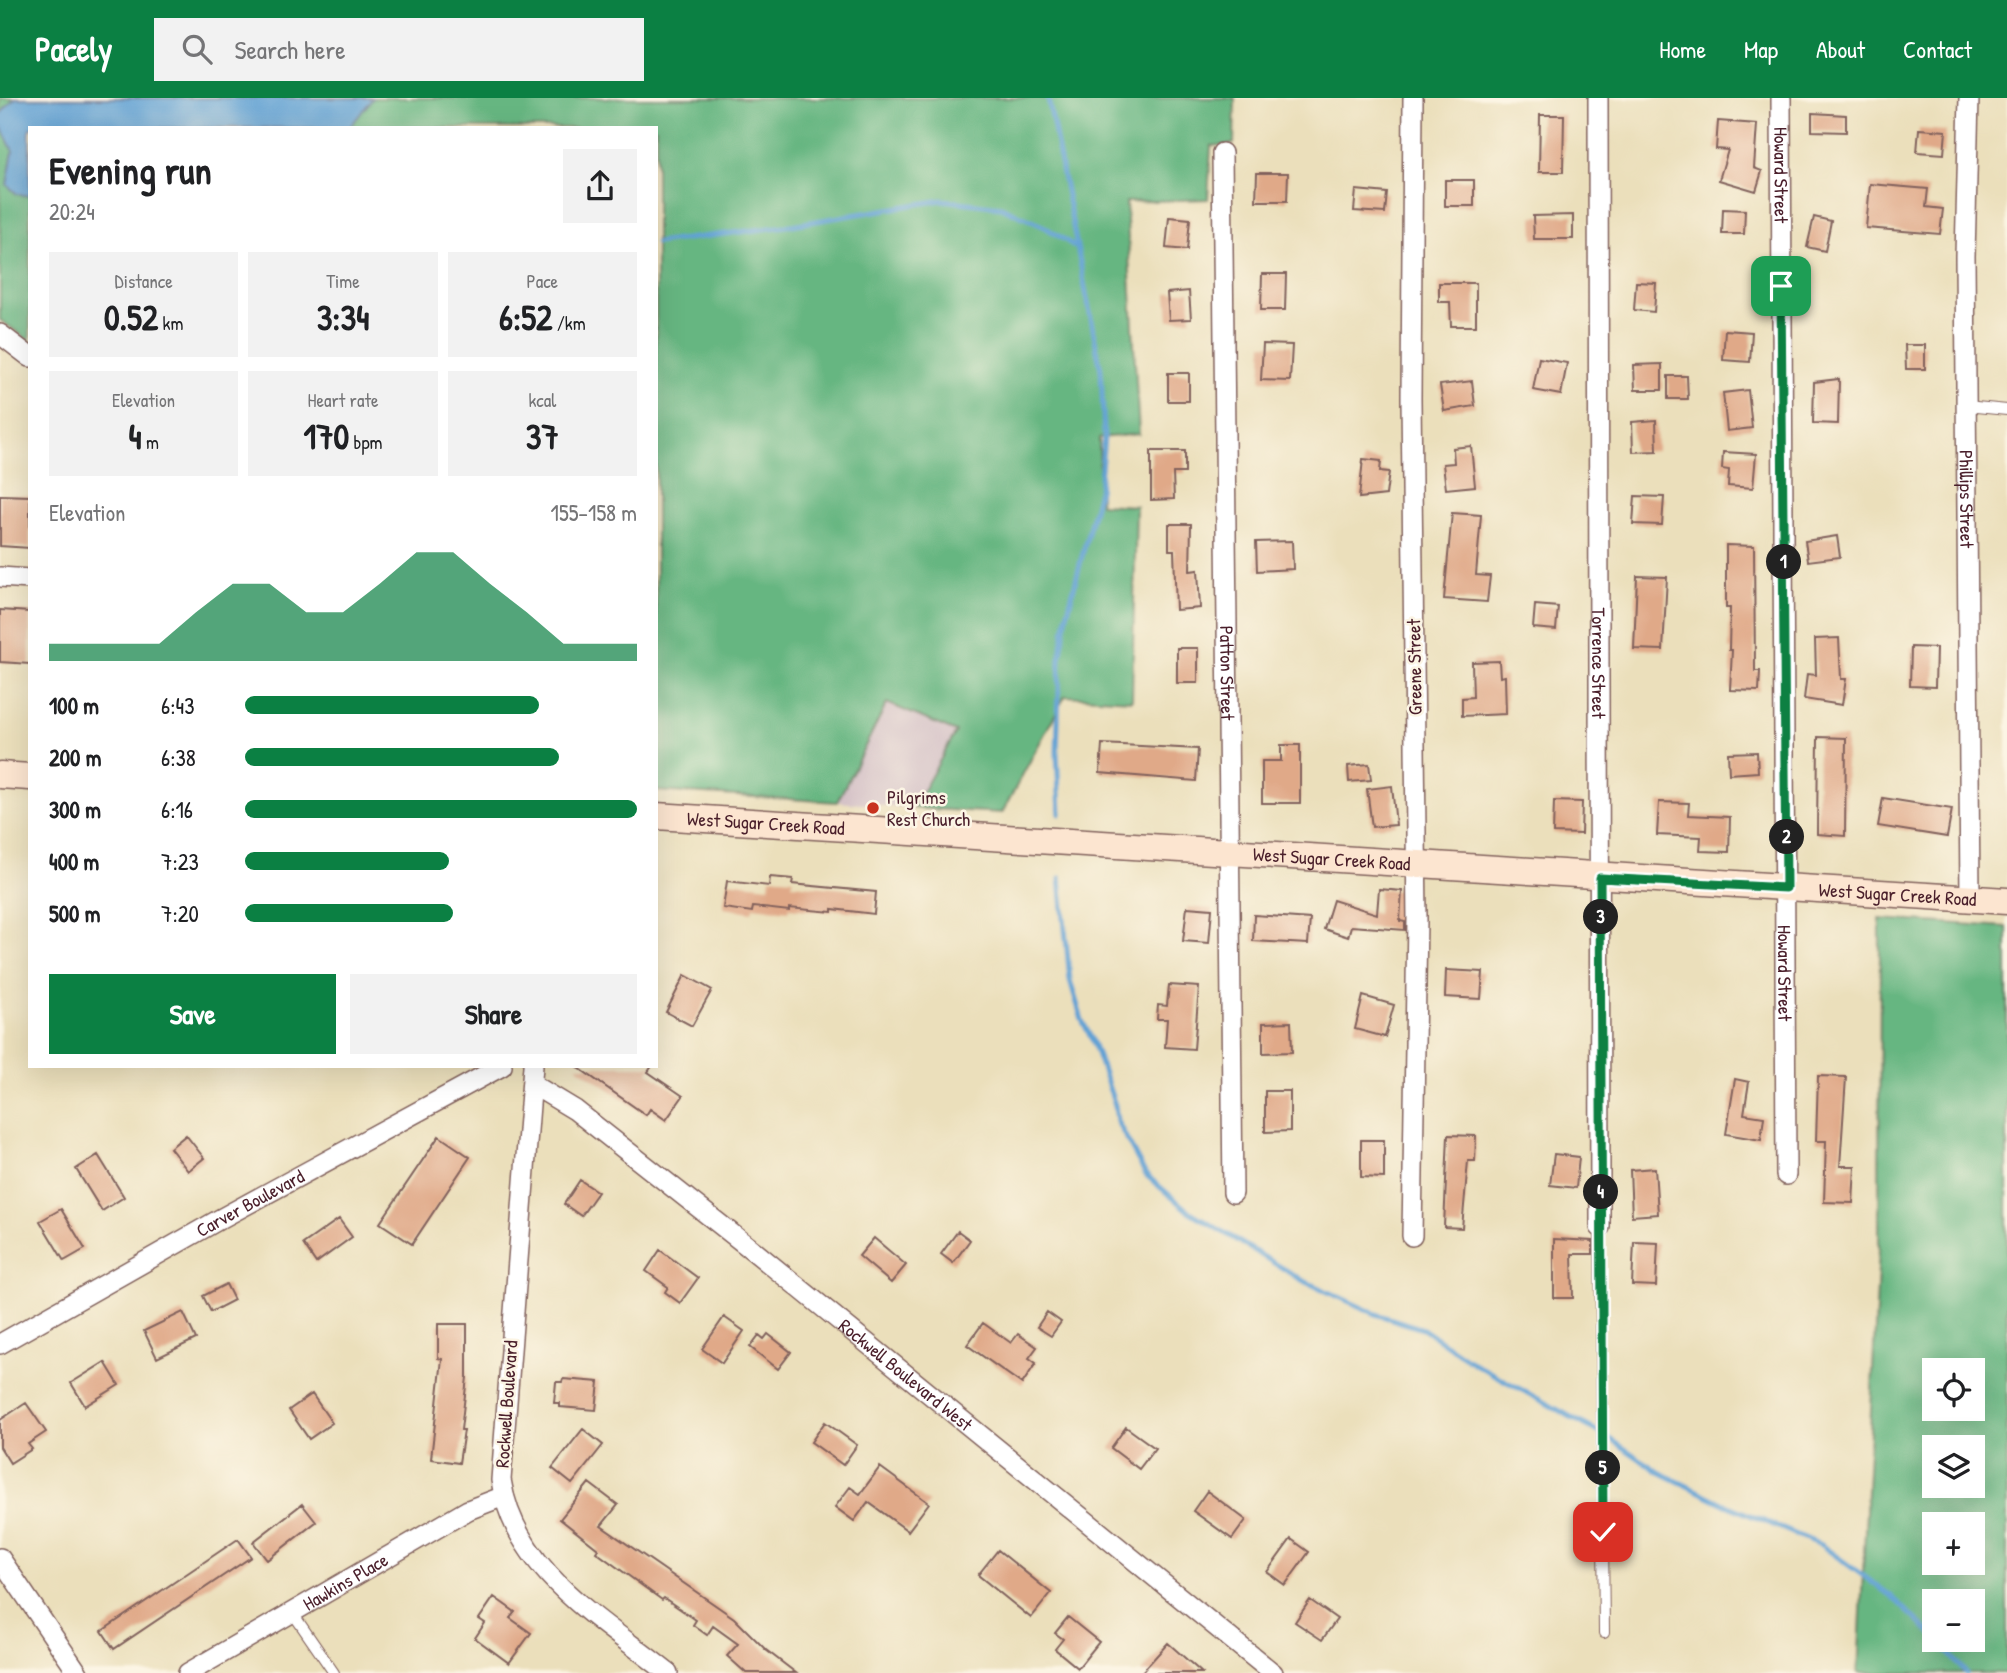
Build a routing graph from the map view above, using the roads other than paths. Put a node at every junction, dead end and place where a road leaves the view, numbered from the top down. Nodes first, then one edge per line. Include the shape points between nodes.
1 (1413, 98) edge
2 (1598, 98) edge
3 (1781, 98) edge
4 (1969, 98) edge
5 (1222, 153) dead end
6 (0, 334) edge
7 (28, 355) edge
8 (1966, 406) junction
9 (2007, 411) edge
10 (0, 577) edge
11 (28, 579) edge
12 (0, 775) edge
13 (28, 777) edge
14 (658, 816) edge
15 (1230, 852) junction
16 (1416, 865) junction
17 (1600, 878) junction
18 (1786, 888) junction
19 (1970, 899) junction
20 (2007, 901) edge
21 (498, 1068) edge
22 (533, 1075) edge
23 (1786, 1175) dead end
24 (1233, 1193) dead end
25 (1600, 1227) joint
26 (1412, 1236) dead end
27 (0, 1344) edge
28 (504, 1496) junction
29 (0, 1558) edge
30 (292, 1612) junction
31 (1604, 1633) dead end
32 (78, 1673) edge
33 (188, 1673) edge
34 (334, 1673) edge
35 (668, 1673) edge
36 (1273, 1673) edge

1 - 16 street, Greene Street
2 - 17 street, Torrence Street
3 - 18 street, Howard Street
4 - 8 street, Phillips Street
5 - 15 street, Patton Street
6 - 7 street
8 - 9 lane
8 - 19 street, Phillips Street
10 - 11 street
12 - 13 main road
14 - 15 main road, West Sugar Creek Road
15 - 16 main road, West Sugar Creek Road
15 - 24 street, Patton Street
16 - 17 main road, West Sugar Creek Road
16 - 26 street, Greene Street
17 - 18 main road, West Sugar Creek Road
17 - 25 street, Torrence Street
18 - 19 main road, West Sugar Creek Road
18 - 23 street, Howard Street
19 - 20 main road, West Sugar Creek Road
21 - 27 street, Carver Boulevard
22 - 28 street, Rockwell Boulevard via 512,1312 501,1480
22 - 36 street, Rockwell Boulevard West
25 - 31 lane
28 - 30 street, Hawkins Place via 468,1510
28 - 35 street, Rockwell Boulevard via 520,1540 542,1571
29 - 32 street
30 - 33 street, Hawkins Place
30 - 34 lane

